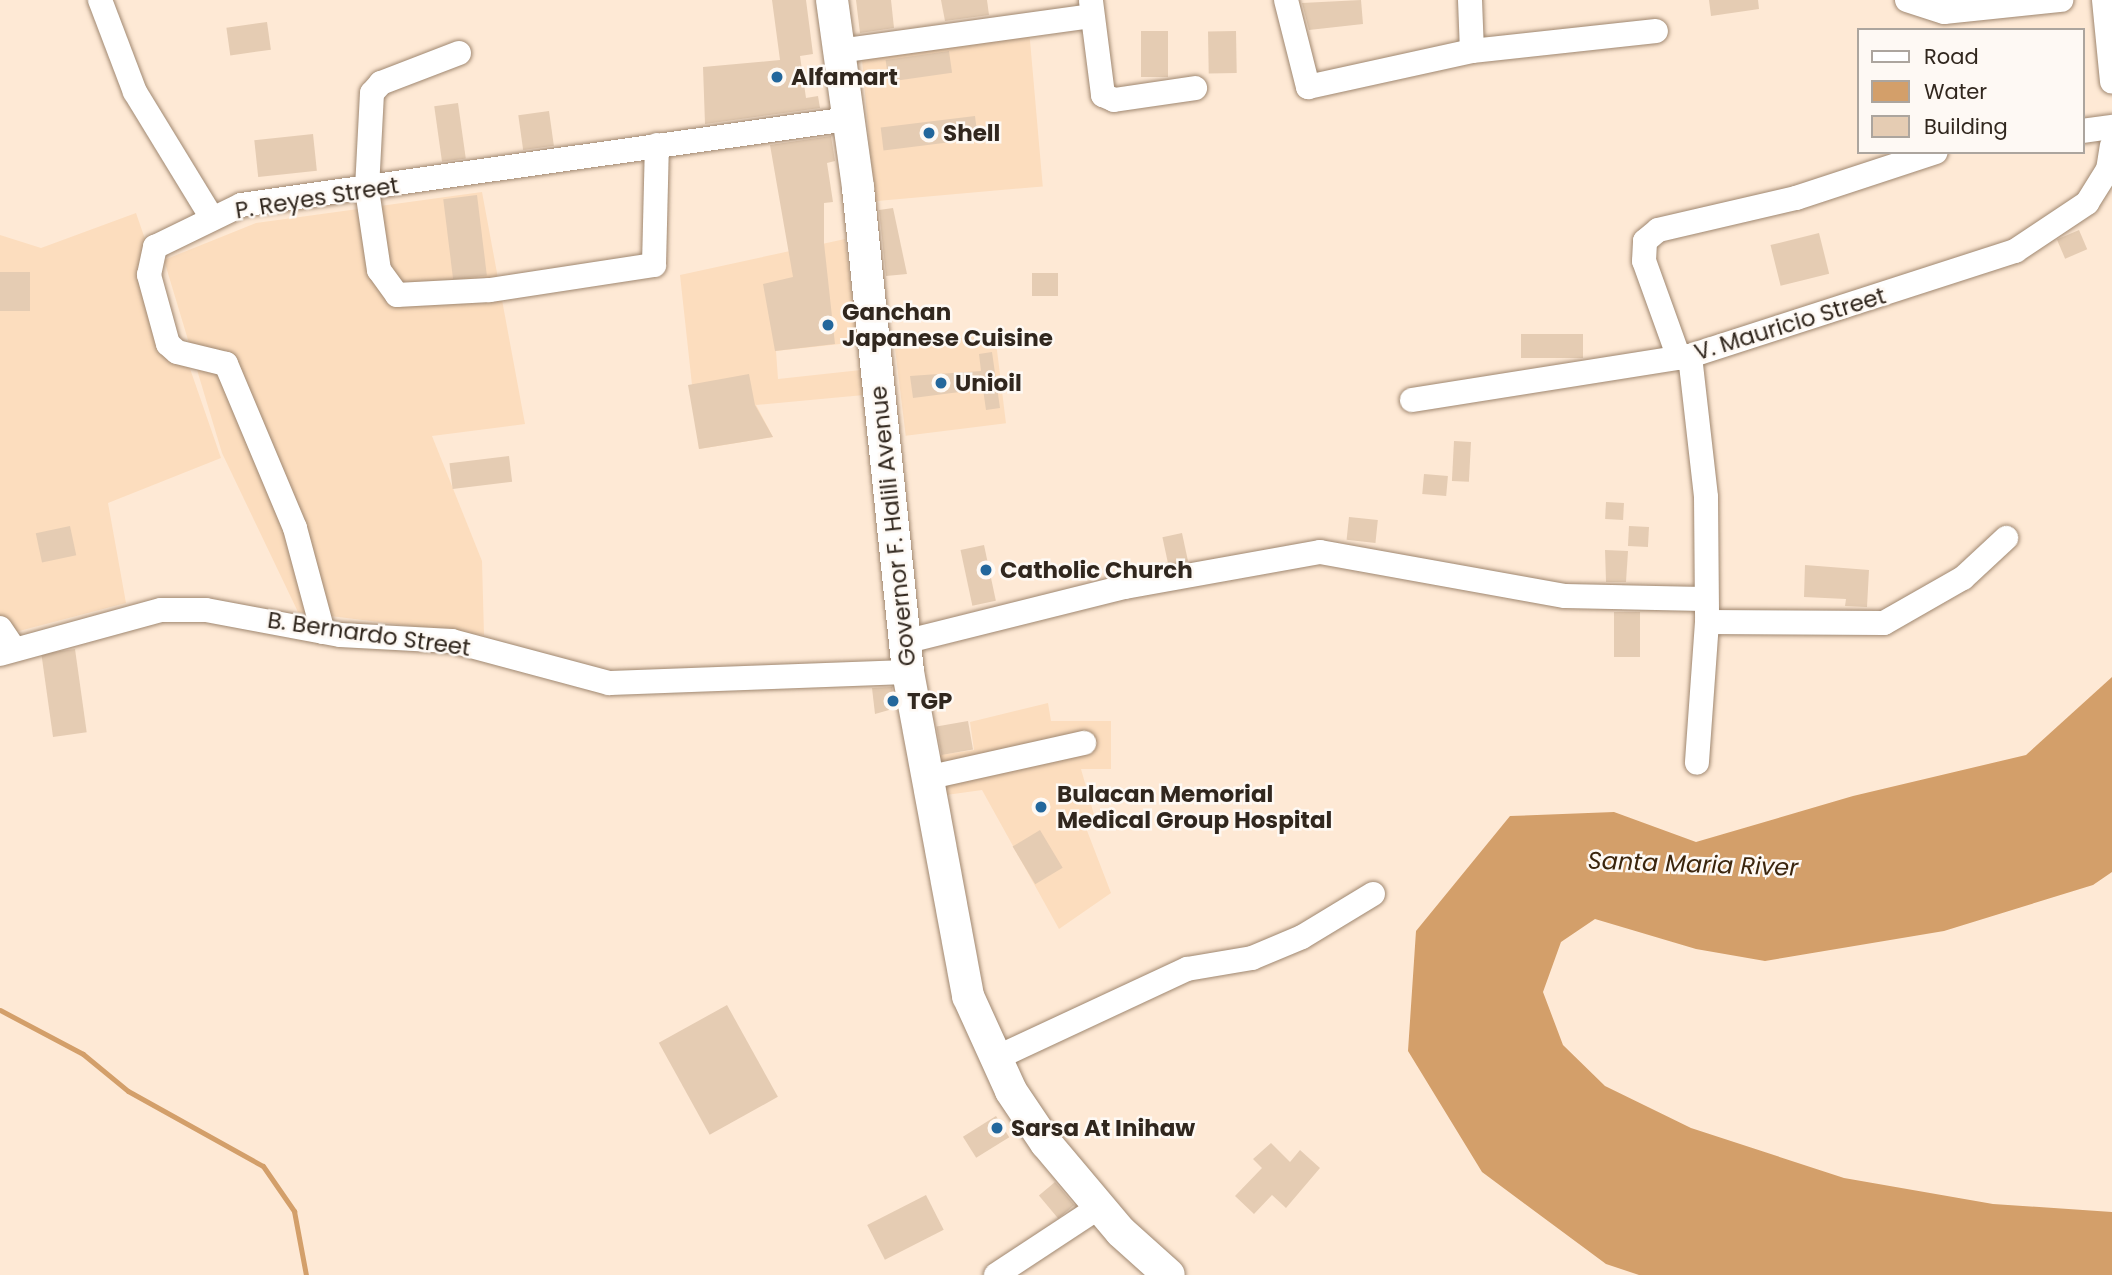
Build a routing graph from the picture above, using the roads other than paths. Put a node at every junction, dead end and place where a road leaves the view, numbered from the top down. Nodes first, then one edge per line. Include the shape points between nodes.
1 (100, 0) edge
2 (832, 0) edge
3 (1286, 0) edge
4 (1470, 0) edge
5 (1907, 0) edge
6 (2061, 0) edge
7 (2104, 0) edge
8 (1092, 8) edge
9 (1656, 31) dead end
10 (2110, 33) edge
11 (839, 51) junction
12 (1472, 51) junction
13 (459, 53) dead end
14 (2112, 82) edge
15 (1195, 88) dead end
16 (848, 119) junction
17 (2112, 127) edge
18 (2084, 131) edge
19 (657, 145) junction
20 (2112, 146) edge
21 (1930, 154) edge
22 (2110, 170) edge
23 (367, 190) junction
24 (212, 218) junction
25 (1684, 357) junction
26 (1412, 400) dead end
27 (2006, 538) dead end
28 (1705, 611) junction
29 (0, 628) edge
30 (323, 632) junction
31 (7, 652) edge
32 (906, 657) junction
33 (1084, 743) dead end
34 (1697, 763) dead end
35 (926, 778) junction
36 (1373, 894) dead end
37 (996, 1058) junction
38 (1099, 1207) junction
39 (996, 1275) edge
40 (1169, 1275) edge

1 - 24 street via 135,92
2 - 11 main road, Governor F. Halili Avenue
3 - 12 street via 1308,87
4 - 12 street
5 - 6 street via 1944,12
7 - 10 street
8 - 11 street
8 - 15 street via 1103,95 1114,100
9 - 12 street
10 - 14 street
11 - 16 main road, Governor F. Halili Avenue
13 - 23 street via 381,83 372,93
16 - 19 street, P. Reyes Street
16 - 32 main road, Governor F. Halili Avenue
17 - 18 street
19 - 23 street, P. Reyes Street
19 - 23 street via 654,265 490,290 397,295 379,270
20 - 22 street, V. Mauricio Street
21 - 25 street via 1796,198 1658,230 1645,241 1644,261
22 - 25 street, V. Mauricio Street via 2087,203 2015,251
23 - 24 street, P. Reyes Street via 241,205
24 - 30 street, P. Reyes Street via 155,247 149,275 167,344 177,352 226,364 295,528
25 - 26 street, V. Mauricio Street
25 - 28 street via 1706,497
27 - 28 street, B. Bernardo Street via 1963,578 1884,623
28 - 32 street, B. Bernardo Street via 1565,596 1320,552 1125,587
28 - 34 street
29 - 31 street
30 - 31 street, B. Bernardo Street via 242,614 161,610
30 - 32 street, B. Bernardo Street via 452,641 609,683
32 - 35 main road, Governor F. Halili Avenue
33 - 35 street
35 - 37 main road, Governor F. Halili Avenue via 968,996
36 - 37 street via 1302,937 1252,958 1187,970
37 - 38 main road, Governor F. Halili Avenue via 1046,1143
38 - 39 street
38 - 40 main road, Governor F. Halili Avenue

